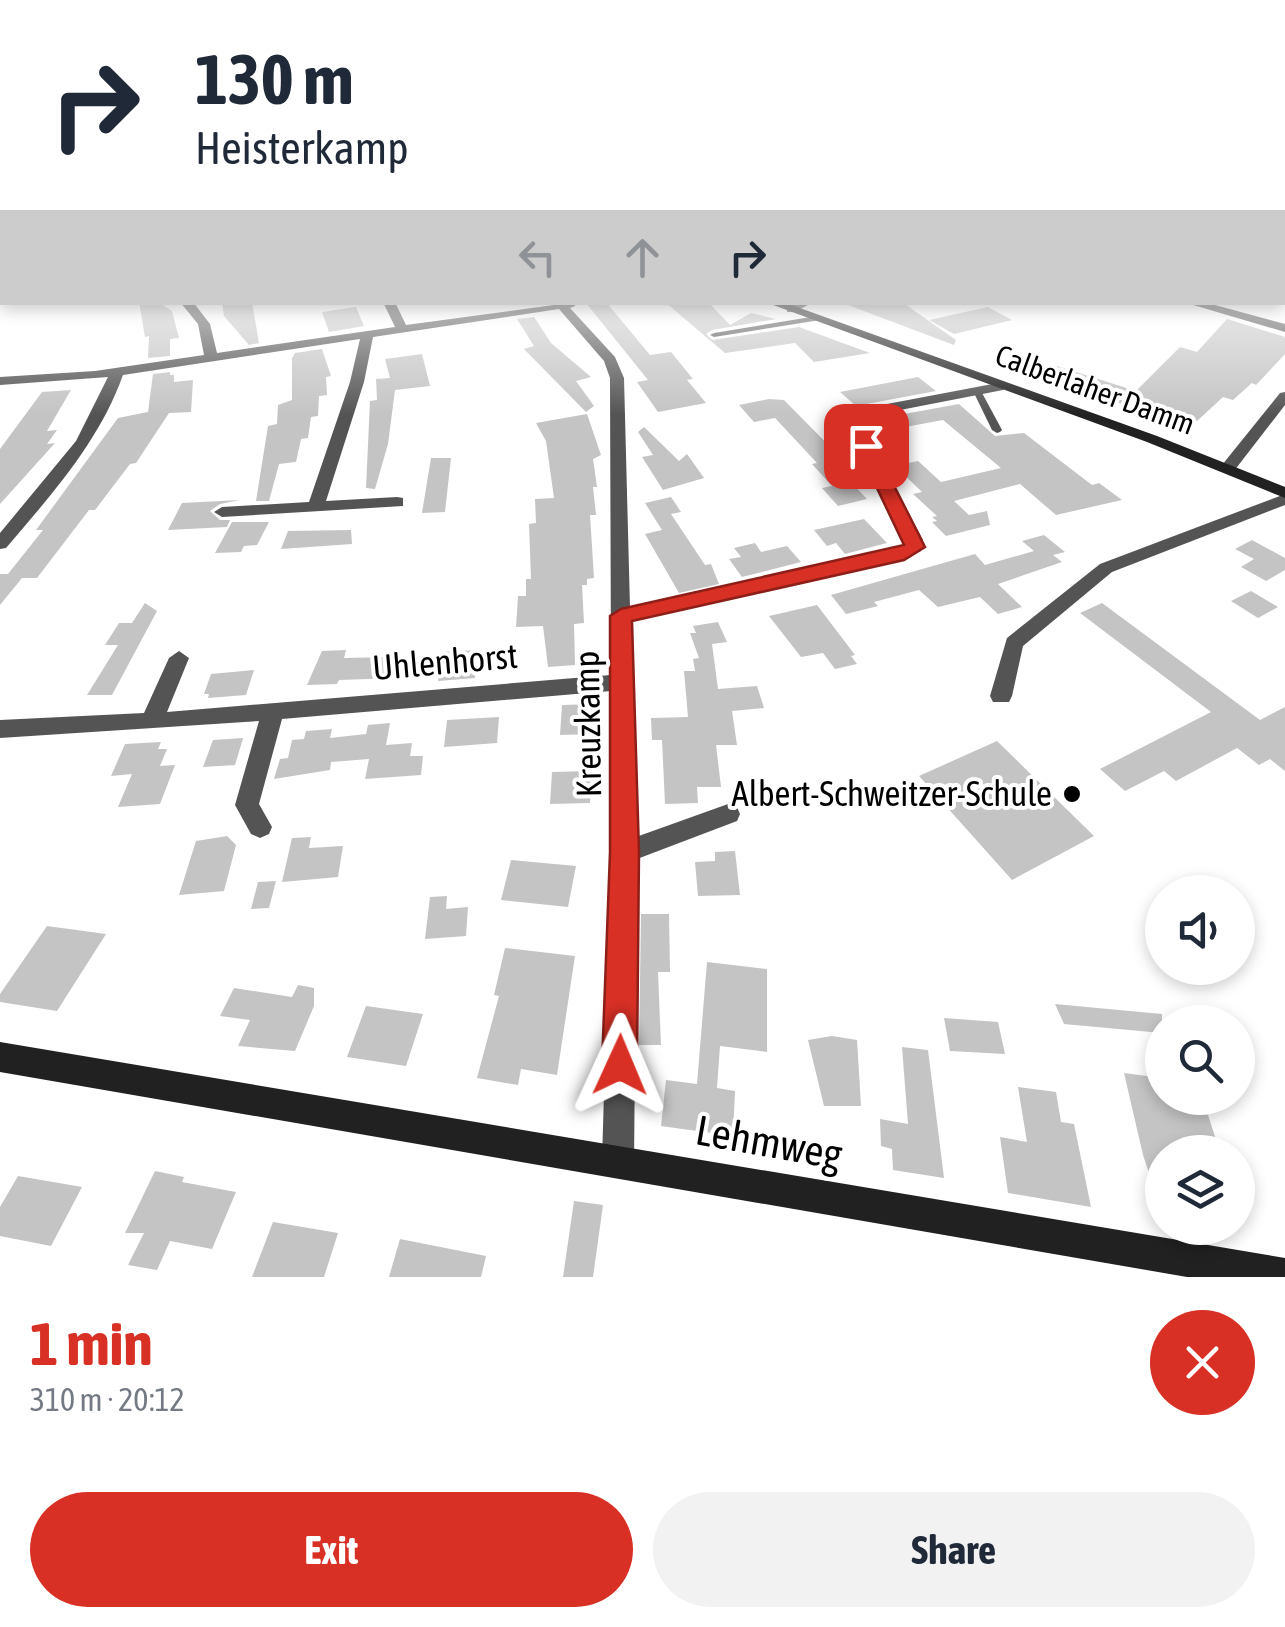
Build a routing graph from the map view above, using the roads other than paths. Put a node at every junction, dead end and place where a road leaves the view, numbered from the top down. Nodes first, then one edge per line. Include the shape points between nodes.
1 (188, 305) edge
2 (390, 305) edge
3 (560, 305) edge
4 (571, 305) edge
5 (779, 305) edge
6 (1200, 305) edge
7 (817, 318) junction
8 (1285, 328) edge
9 (402, 329) junction
10 (367, 335) junction
11 (714, 335) dead end
12 (212, 357) junction
13 (117, 372) junction
14 (0, 381) edge
15 (1004, 386) junction
16 (977, 391) junction
17 (1285, 396) edge
18 (997, 430) dead end
19 (1228, 468) junction
20 (1285, 496) edge
21 (396, 502) dead end
22 (316, 507) junction
23 (222, 512) dead end
24 (0, 544) edge
25 (621, 616) junction
26 (179, 658) dead end
27 (622, 682) junction
28 (1002, 696) dead end
29 (273, 712) junction
30 (152, 721) junction
31 (0, 729) edge
32 (728, 814) dead end
33 (260, 827) dead end
34 (624, 852) junction
35 (0, 1058) edge
36 (618, 1161) junction
37 (1285, 1276) edge

1 - 12 street via 204,324
2 - 9 street
3 - 9 street
4 - 25 street, Kreuzkamp via 617,378
5 - 7 street, Calberlaher Damm
6 - 8 street
7 - 11 lane
7 - 15 street, Calberlaher Damm
9 - 10 street
10 - 12 street
10 - 22 street
12 - 13 street
13 - 14 street
13 - 24 street via 84,440
15 - 16 street
15 - 19 street, Calberlaher Damm
16 - 18 lane
16 - 25 street via 850,415 914,540 904,554
17 - 19 street
19 - 20 street, Calberlaher Damm
20 - 28 street via 1106,568 1014,643
21 - 22 street
22 - 23 street
25 - 27 street, Kreuzkamp
26 - 30 street
27 - 29 street, Uhlenhorst
27 - 34 street, Kreuzkamp
29 - 30 street, Uhlenhorst
29 - 33 street via 247,804
30 - 31 street, Uhlenhorst
32 - 34 street
34 - 36 street, Kreuzkamp
35 - 36 street, Lehmweg
36 - 37 street, Lehmweg

